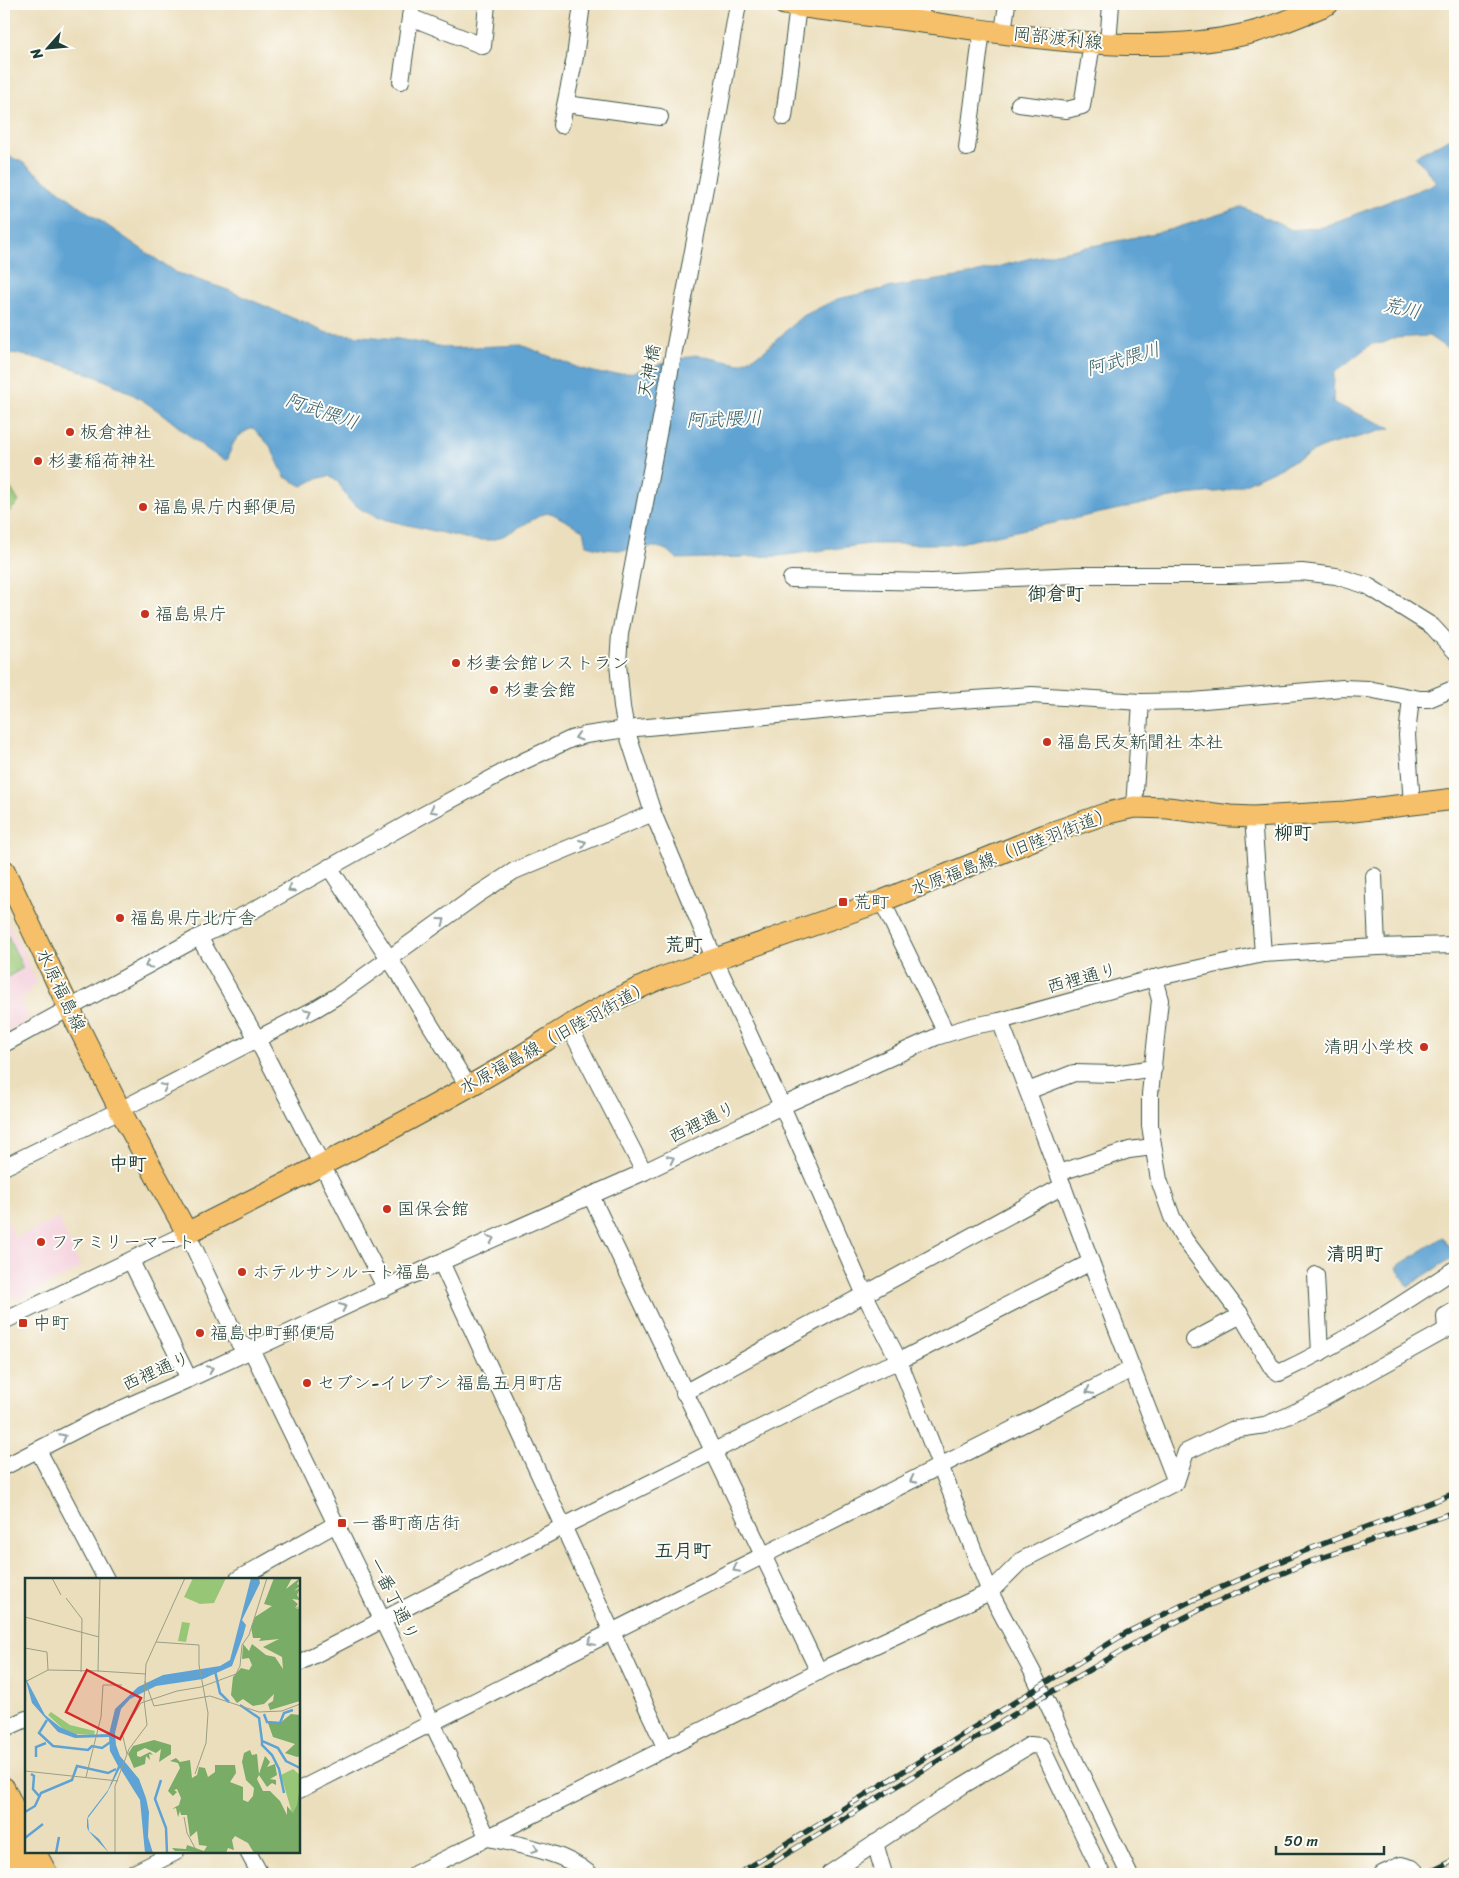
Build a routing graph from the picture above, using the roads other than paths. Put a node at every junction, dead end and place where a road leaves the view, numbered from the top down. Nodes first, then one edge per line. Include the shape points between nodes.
1 (487, 4) edge
2 (582, 4) edge
3 (738, 4) edge
4 (1007, 4) edge
5 (1111, 4) edge
6 (1328, 4) edge
7 (791, 5) edge
8 (411, 10) edge
9 (921, 12) edge
10 (982, 30) junction
11 (1003, 32) junction
12 (1100, 43) junction
13 (401, 81) dead end
14 (566, 104) junction
15 (1018, 104) dead end
16 (660, 117) dead end
17 (784, 117) dead end
18 (561, 125) dead end
19 (967, 148) dead end
20 (791, 579) dead end
21 (1455, 651) edge
22 (1455, 688) edge
23 (1411, 698) junction
24 (1141, 702) junction
25 (626, 729) junction
26 (1455, 799) edge
27 (1412, 804) junction
28 (1134, 807) junction
29 (653, 814) junction
30 (1253, 817) junction
31 (329, 867) junction
32 (4, 870) edge
33 (1374, 876) dead end
34 (882, 901) junction
35 (199, 938) junction
36 (1455, 946) edge
37 (1376, 947) junction
38 (1263, 954) junction
39 (389, 960) junction
40 (715, 960) junction
41 (1154, 978) junction
42 (69, 1008) junction
43 (1000, 1021) junction
44 (569, 1026) junction
45 (946, 1033) junction
46 (257, 1039) junction
47 (4, 1044) edge
48 (1154, 1068) junction
49 (468, 1086) junction
50 (1028, 1090) junction
51 (782, 1106) junction
52 (120, 1110) junction
53 (1153, 1147) junction
54 (323, 1164) junction
55 (4, 1167) edge
56 (644, 1172) junction
57 (1060, 1179) junction
58 (591, 1196) junction
59 (187, 1233) junction
60 (131, 1261) junction
61 (441, 1262) junction
62 (1092, 1262) junction
63 (1455, 1269) edge
64 (1316, 1275) dead end
65 (385, 1288) junction
66 (865, 1295) junction
67 (1455, 1310) edge
68 (1241, 1315) junction
69 (4, 1321) edge
70 (1194, 1340) dead end
71 (251, 1349) junction
72 (1320, 1354) junction
73 (899, 1361) junction
74 (1132, 1369) junction
75 (189, 1379) junction
76 (684, 1393) junction
77 (38, 1450) junction
78 (713, 1451) junction
79 (5, 1464) edge
80 (941, 1466) junction
81 (1176, 1482) junction
82 (336, 1524) junction
83 (564, 1526) junction
84 (763, 1556) junction
85 (105, 1578) edge
86 (240, 1578) edge
87 (990, 1592) junction
88 (382, 1621) junction
89 (611, 1632) junction
90 (300, 1662) edge
91 (819, 1672) junction
92 (25, 1718) edge
93 (432, 1723) junction
94 (4, 1728) edge
95 (666, 1749) junction
96 (300, 1789) edge
97 (14, 1799) edge
98 (14, 1837) edge
99 (488, 1838) junction
100 (875, 1843) junction
101 (36, 1853) edge
102 (174, 1853) edge
103 (249, 1853) edge
104 (26, 1874) edge
105 (46, 1874) edge
106 (132, 1874) edge
107 (260, 1874) edge
108 (415, 1874) edge
109 (590, 1874) edge
110 (829, 1874) edge
111 (884, 1874) edge
112 (1102, 1874) edge
113 (1129, 1874) edge
114 (1382, 1874) edge
115 (1418, 1874) edge

1 - 8 street via 483,46
2 - 14 street
3 - 25 street, 天神橋 via 620,634 618,663
4 - 11 street
5 - 12 street
6 - 12 main road, 岡部渡利線 via 1248,33 1202,41
7 - 9 main road, 岡部渡利線
7 - 17 street
8 - 13 street
9 - 10 main road, 岡部渡利線
10 - 11 main road, 岡部渡利線
10 - 19 street
11 - 12 main road, 岡部渡利線
12 - 15 street via 1082,106 1066,110
14 - 16 street
14 - 18 street
20 - 21 street via 932,582 1076,575 1302,572 1336,576 1368,586 1432,626
22 - 23 street via 1429,699
23 - 24 street via 1368,689 1343,688 1193,701
23 - 27 street via 1407,735
24 - 25 street via 1032,695
24 - 28 street
25 - 29 street, 天神橋
25 -> 31 street via 586,735 553,747
26 - 27 main road, 水原福島線（旧陸羽街道）
27 - 30 main road, 水原福島線（旧陸羽街道） via 1345,812
28 - 30 main road, 水原福島線（旧陸羽街道）
28 - 34 main road, 水原福島線（旧陸羽街道） via 1045,836
39 -> 29 street via 514,871
29 - 40 street, 天神橋
30 - 38 street
31 -> 35 street
31 - 39 street
32 - 42 main road, 水原福島線
33 - 37 street
34 - 40 main road, 水原福島線（旧陸羽街道）
34 - 45 street
35 -> 42 street
35 - 46 street
36 - 37 street, 西裡通り
37 - 38 street, 西裡通り
38 - 41 street, 西裡通り
46 -> 39 street via 337,996
39 - 49 street
40 - 44 main road, 水原福島線（旧陸羽街道） via 661,978
40 - 51 street, 天神橋
41 - 43 street, 西裡通り
41 - 48 street via 1160,1000
42 - 47 street
42 - 52 main road, 水原福島線
43 - 45 street, 西裡通り
43 - 50 street
44 - 49 main road, 水原福島線（旧陸羽街道）
44 - 56 street
45 - 51 street, 西裡通り
52 -> 46 street
46 - 54 street
48 - 50 street via 1114,1074 1074,1073
48 - 53 street via 1150,1094
49 - 54 main road, 水原福島線（旧陸羽街道）
50 - 57 street
56 -> 51 street, 西裡通り
51 - 66 street, 天神橋
52 - 55 street
52 - 59 main road
53 - 57 street via 1129,1150
53 - 68 street via 1159,1180 1172,1217 1185,1240
54 - 59 main road, 水原福島線（旧陸羽街道）
54 - 65 street
56 - 58 street, 西裡通り
57 - 62 street
57 - 66 street
61 -> 58 street, 西裡通り
58 - 76 street
59 - 60 street
59 - 71 street, 一番丁通り via 239,1343
60 - 69 street
60 - 75 street
61 - 65 street, 西裡通り
61 - 83 street
62 - 73 street
62 - 74 street
63 - 72 street
64 - 72 street
71 -> 65 street, 西裡通り
66 - 73 street, 天神橋
66 - 76 street
67 - 81 street via 1445,1316 1446,1330 1322,1399 1265,1424 1232,1430 1186,1452
68 - 70 street
68 - 72 street via 1272,1368 1279,1373
75 -> 71 street, 西裡通り
71 - 82 street, 一番丁通り
73 - 78 street
73 - 80 street, 天神橋
74 -> 80 street
74 - 81 street
77 -> 75 street, 西裡通り
76 - 78 street
77 - 79 street, 西裡通り
77 - 85 street
78 - 83 street
78 - 84 street
80 -> 84 street
80 - 87 street, 天神橋
81 - 87 street via 1022,1560
82 - 86 street
82 - 88 street, 一番丁通り
83 - 88 street
83 - 89 street
84 -> 89 street
84 - 91 street
87 - 91 street
87 - 113 street, 天神橋 via 1032,1671
88 - 90 street
88 - 93 street, 一番丁通り
89 -> 93 street
89 - 95 street
91 - 95 street
92 - 94 street
93 - 96 street
93 - 99 street, 一番丁通り
95 - 99 street
97 - 98 main road
98 - 104 main road
99 - 108 street
99 -> 109 street via 532,1847
100 - 110 street
100 - 111 street
100 - 112 street via 1030,1745 1041,1746
101 - 105 main road
102 - 106 street
103 - 107 street
114 - 115 street via 1401,1865

